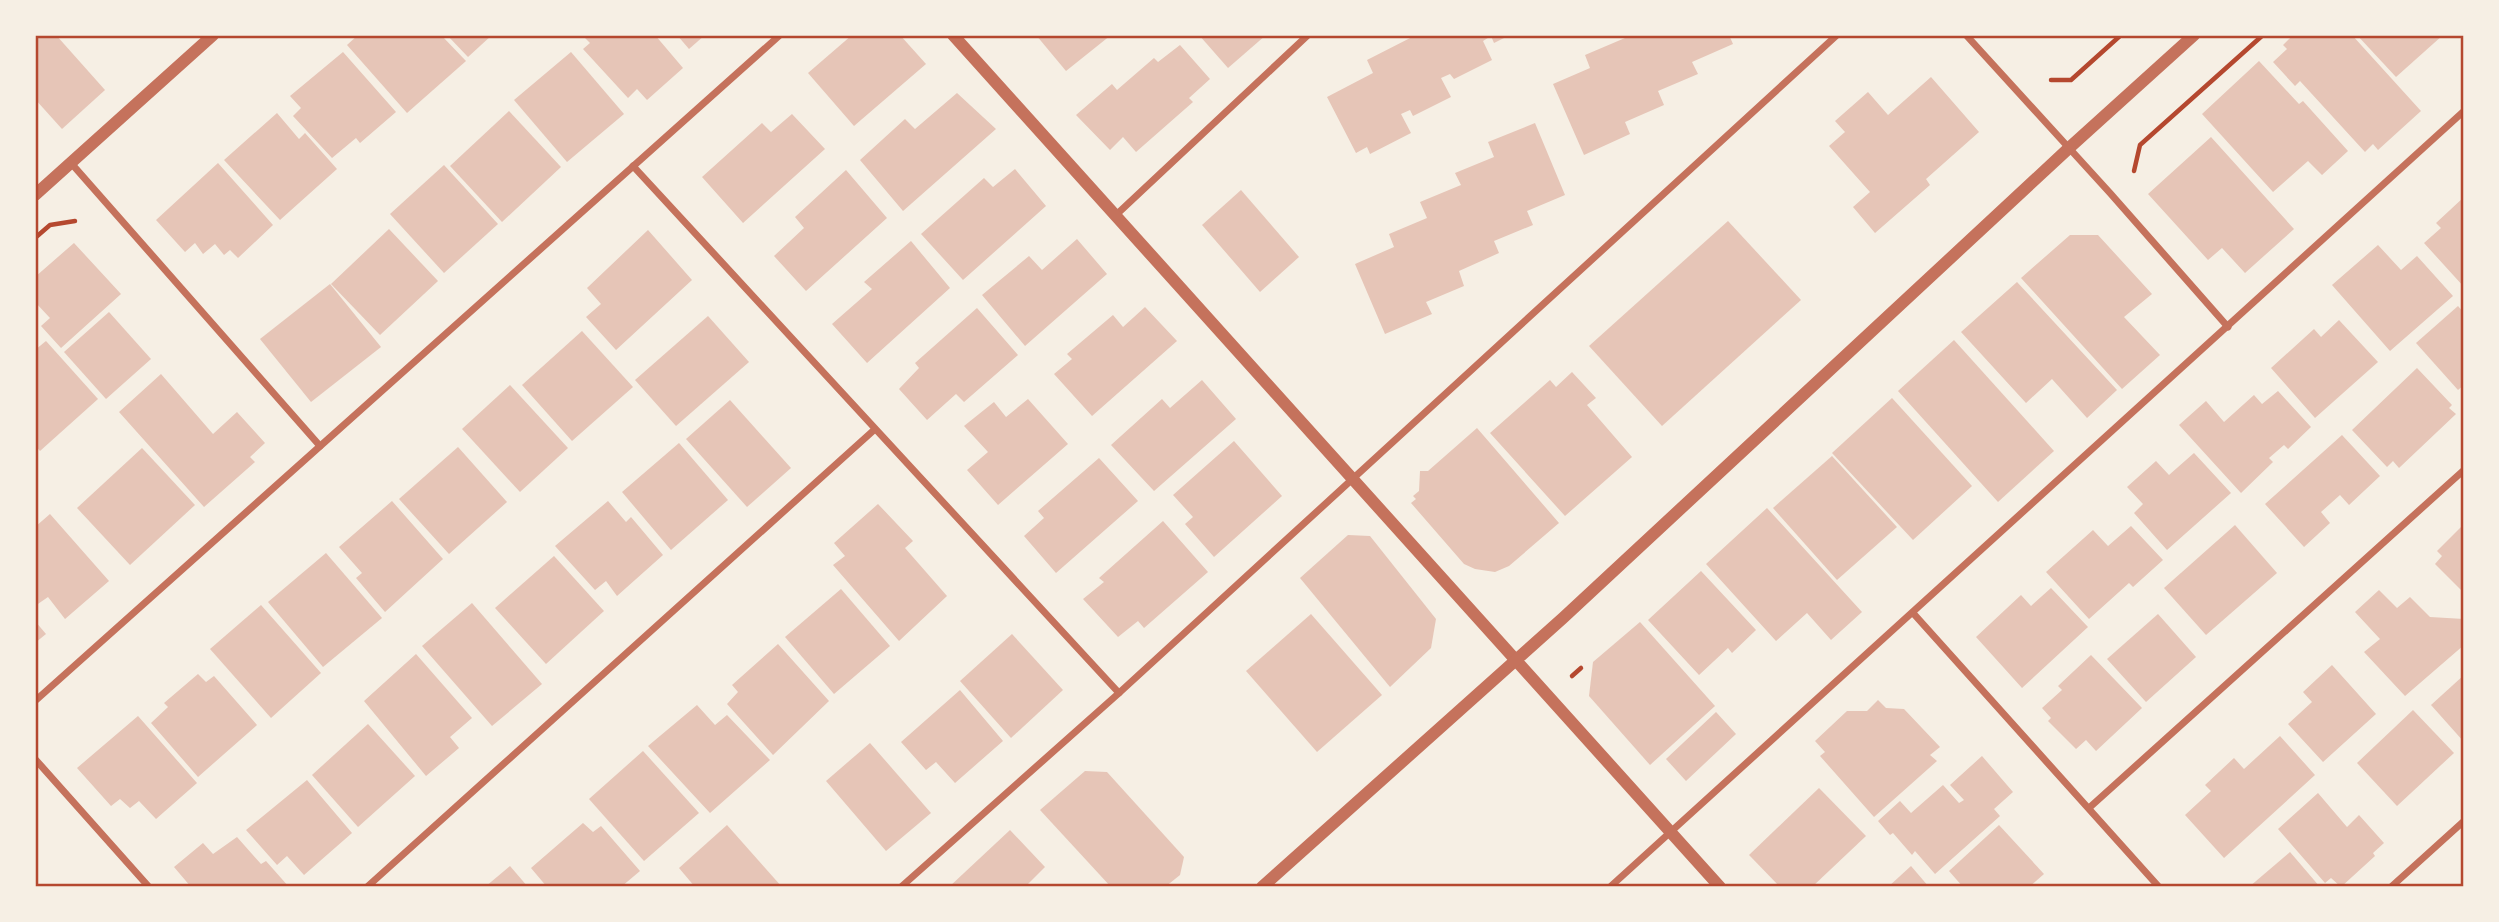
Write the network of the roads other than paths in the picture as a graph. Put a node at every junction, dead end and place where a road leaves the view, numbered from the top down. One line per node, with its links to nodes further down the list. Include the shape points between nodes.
1 (213, 35): 10 (street)
2 (780, 35): 11 (street)
3 (953, 35): 13 (street)
4 (1308, 35): 13 (street)
5 (1837, 35): 18 (street)
6 (1966, 35): 9 (street)
7 (2194, 35): 9 (street)
8 (2464, 111): 14 (street)
9 (2069, 148): 14 (street); 20 (street)
10 (71, 163): 12 (street); 16 (street)
11 (633, 166): 15 (street); 16 (street)
12 (35, 195)
13 (1116, 215): 18 (street)
14 (2228, 327): 19 (street)
15 (874, 430): 21 (street); 28 (street)
16 (320, 446): 22 (street)
17 (2464, 470): 24 (street)
18 (1353, 479): 20 (street); 21 (street)
19 (1913, 613): 24 (street); 26 (street)
20 (1516, 660): 26 (street); 30 (street)
21 (1119, 693): 29 (street)
22 (35, 701)
23 (35, 759): 27 (street)
24 (2089, 808): 33 (street)
25 (2464, 821): 34 (street)
26 (1671, 832): 31 (street); 32 (street)
27 (149, 887)
28 (367, 887)
29 (901, 887)
30 (1262, 887)
31 (1609, 887)
32 (1720, 887)
33 (2159, 887)
34 (2391, 887)

